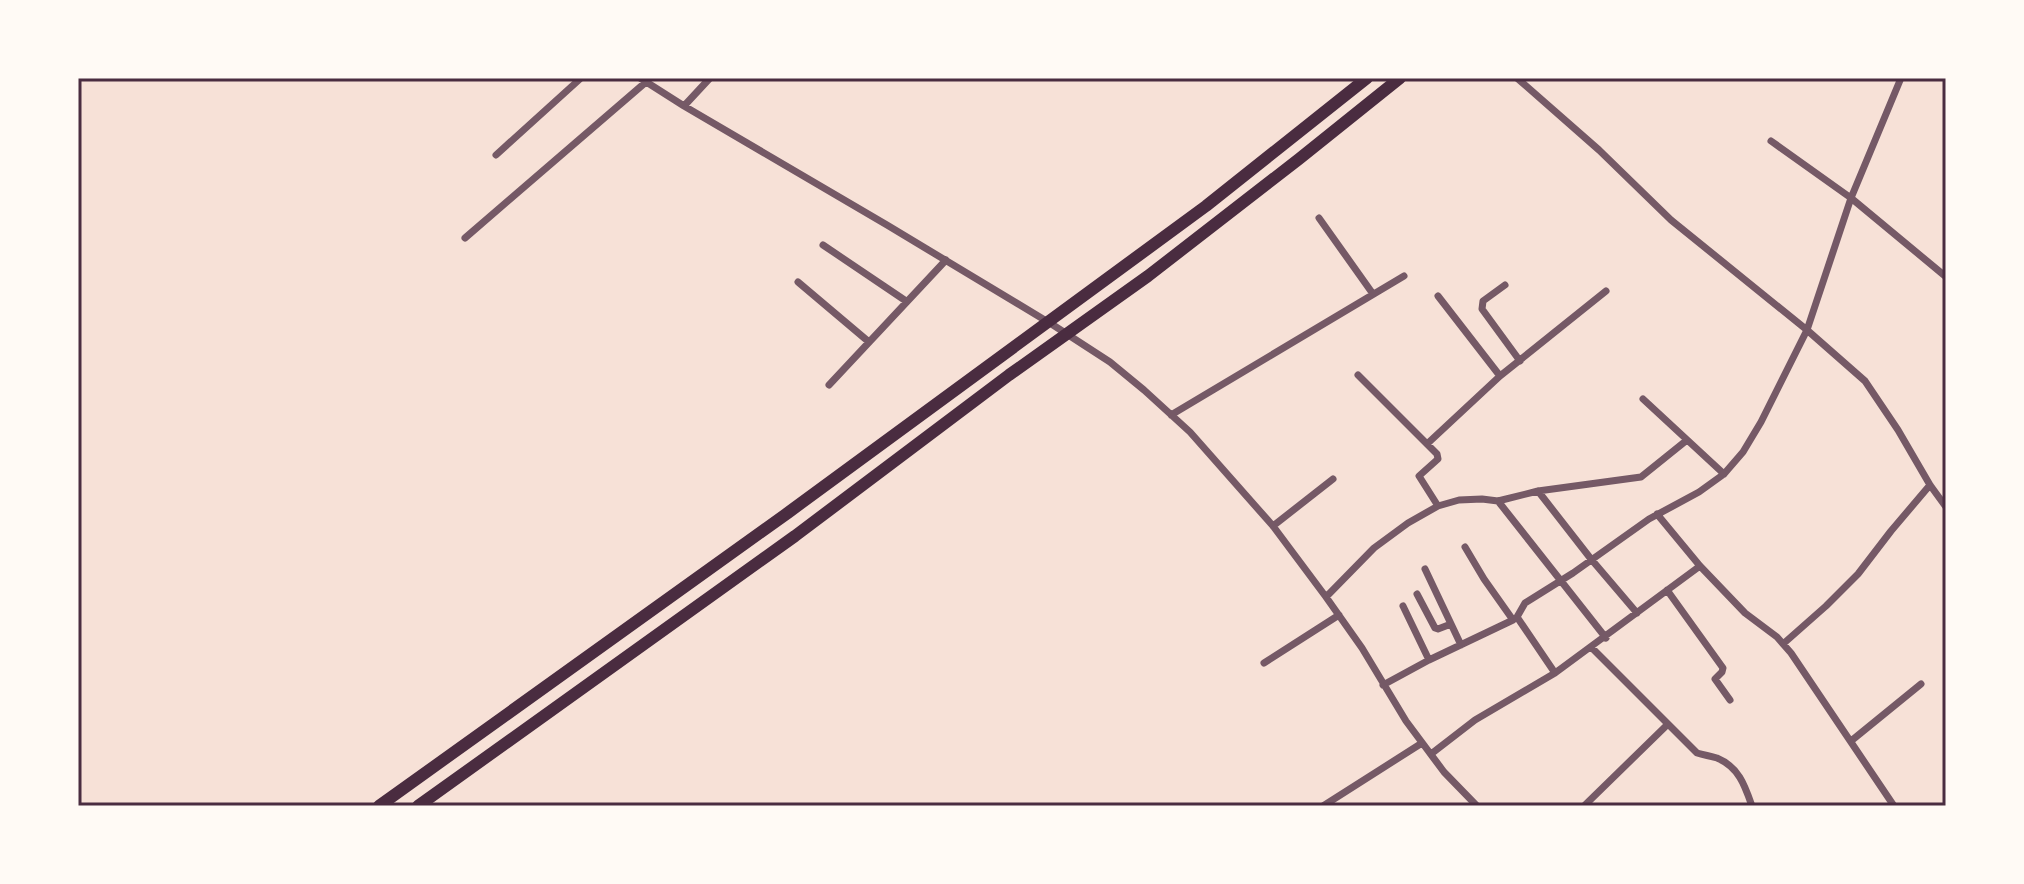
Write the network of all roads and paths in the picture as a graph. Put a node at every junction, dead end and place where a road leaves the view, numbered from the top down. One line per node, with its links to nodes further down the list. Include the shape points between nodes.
1 (581, 78): 10 (street)
2 (710, 78): 8 (street)
3 (1367, 78): 73 (highway, via 1206,206 1000,358)
4 (1400, 78): 74 (highway, via 1148,276)
5 (1517, 78): 24 (street, via 1671,220)
6 (1901, 78): 11 (street)
7 (643, 80): 8 (street); 13 (street)
8 (684, 106): 15 (street)
9 (1771, 141): 11 (street)
10 (496, 155)
11 (1851, 198): 17 (street); 24 (street)
12 (1319, 218): 21 (street)
13 (465, 238)
14 (823, 245): 23 (street)
15 (946, 260): 23 (street); 31 (street, via 1110,362)
16 (1404, 276): 21 (street)
17 (1945, 276)
18 (798, 282): 25 (street)
19 (1505, 285): 26 (street, via 1483,301 1482,309)
20 (1606, 291): 26 (street)
21 (1373, 294): 31 (street)
22 (1438, 296): 28 (street)
23 (906, 301): 25 (street)
24 (1807, 330): 34 (street, via 1761,422); 36 (street, via 1865,381)
25 (869, 342): 29 (street)
26 (1520, 361): 28 (street)
27 (1358, 375): 33 (street)
28 (1500, 376): 33 (street)
29 (829, 385)
30 (1643, 399): 32 (street)
31 (1171, 415): 44 (street)
32 (1687, 440): 34 (street); 38 (street, via 1641,477)
33 (1427, 444): 41 (street, via 1438,459 1419,476)
34 (1724, 474): 43 (street)
35 (1333, 479): 44 (street)
36 (1930, 485): 39 (street); 59 (street, via 1858,574)
37 (1946, 488): 39 (street)
38 (1538, 491): 40 (street); 46 (street)
39 (1937, 495): 42 (street)
40 (1498, 501): 41 (street, via 1459,500); 49 (street)
41 (1438, 506): 52 (street, via 1374,548)
42 (1946, 507)
43 (1657, 514): 46 (street); 47 (street)
44 (1273, 526): 52 (street)
45 (1465, 547): 56 (street)
46 (1591, 559): 49 (street); 54 (street)
47 (1700, 566): 50 (street); 59 (street)
48 (1425, 569): 57 (street)
49 (1559, 580): 56 (street, via 1525,603); 58 (street)
50 (1667, 590): 54 (street); 67 (street, via 1723,668 1715,679)
51 (1417, 594): 57 (street, via 1435,628)
52 (1326, 597): 55 (street)
53 (1403, 606): 62 (street)
54 (1637, 613): 58 (street)
55 (1339, 615): 63 (street); 66 (street)
56 (1515, 619): 60 (street); 64 (street)
57 (1451, 624): 60 (street)
58 (1606, 638): 61 (street)
59 (1783, 644): 69 (street)
60 (1461, 645): 62 (street)
61 (1591, 647): 64 (street); 68 (street)
62 (1429, 660): 66 (street)
63 (1264, 663)
64 (1555, 673): 71 (street, via 1475,720)
65 (1921, 684): 69 (street)
66 (1383, 685): 70 (street)
67 (1730, 700)
68 (1667, 725): 72 (street, via 1697,753 1717,758 1741,775); 77 (street)
69 (1851, 741): 79 (street)
70 (1422, 743): 71 (street); 75 (street)
71 (1431, 754): 76 (street)
72 (1751, 802): 78 (street)
73 (379, 806)
74 (418, 806)
75 (1323, 806)
76 (1477, 806)
77 (1584, 806)
78 (1740, 806)
79 (1894, 806)

